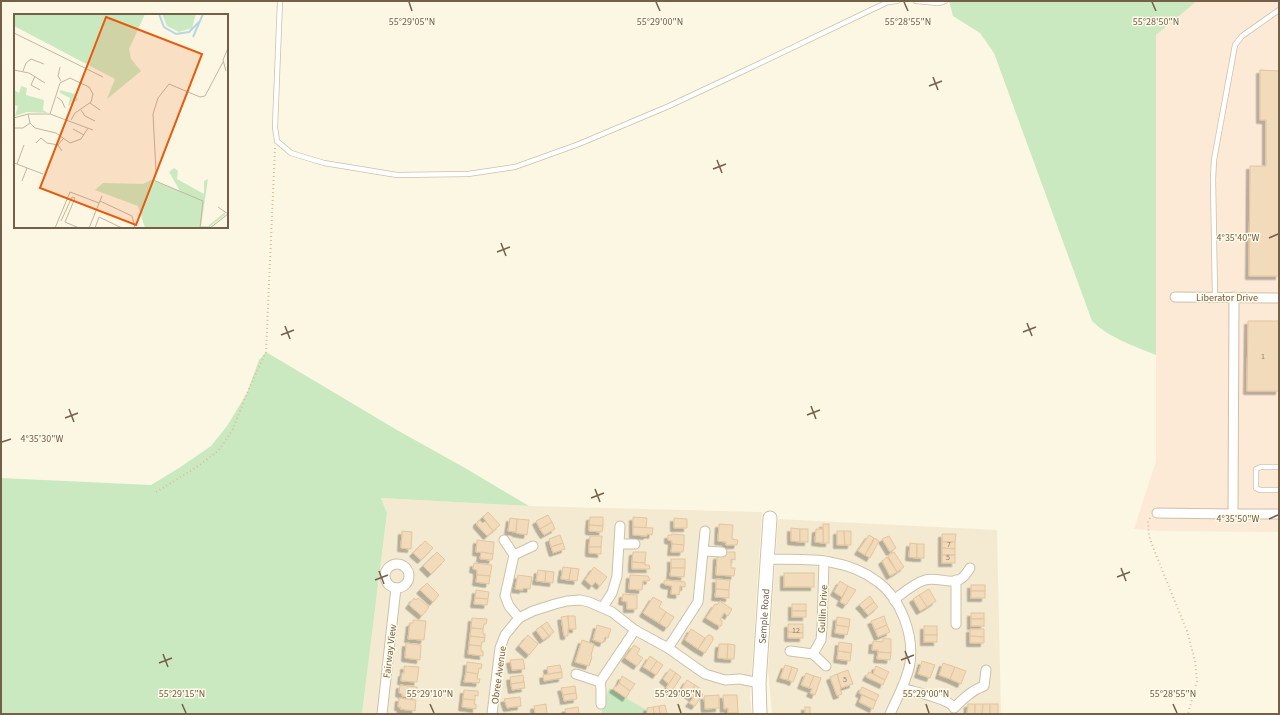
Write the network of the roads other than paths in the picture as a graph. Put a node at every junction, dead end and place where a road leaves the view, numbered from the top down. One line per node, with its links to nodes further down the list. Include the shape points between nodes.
1 (280, 1): 2 (lane, via 275,127 279,143 300,156 324,163 398,175 468,174 515,167 641,118 888,2)
2 (897, 1)
3 (916, 1): 4 (lane)
4 (945, 1)
5 (1279, 10): 7 (lane, via 1242,36 1235,45 1214,160)
6 (1175, 297): 7 (street, Liberator Drive)
7 (1215, 297): 8 (street, Liberator Drive)
8 (1234, 297): 9 (street, Liberator Drive); 13 (street)
9 (1279, 298)
10 (1279, 467): 11 (lane, via 1256,469 1256,488)
11 (1279, 490)
12 (1157, 513): 13 (street)
13 (1233, 514): 14 (street)
14 (1279, 514)
15 (770, 518): 25 (street, Semple Road)
16 (620, 526): 19 (street)
17 (705, 531): 22 (street)
18 (504, 540): 24 (street)
19 (619, 544): 20 (street); 31 (street, via 618,576 612,593)
20 (635, 544)
21 (533, 546): 24 (street)
22 (704, 551): 23 (street); 35 (street, via 698,602)
23 (722, 552)
24 (514, 555): 32 (street, via 505,596)
25 (767, 559): 26 (street); 42 (street, Semple Road)
26 (824, 561): 30 (street, via 861,572 878,582); 37 (street, Gullin Drive, via 821,640)
27 (970, 568): 28 (street, via 962,578)
28 (956, 580): 30 (street, via 925,580); 33 (street)
29 (396, 588): 46 (street, Fairway View)
30 (894, 600): 43 (street, via 909,633 911,648 910,664)
31 (603, 607): 32 (street, Obree Avenue, via 580,600 567,601); 34 (street, Obree Avenue)
32 (519, 618): 47 (street, Obree Avenue, via 505,635 500,648)
33 (956, 624)
34 (635, 630): 35 (street, Obree Avenue); 41 (street)
35 (668, 648): 42 (street, Obree Avenue, via 705,674 725,680 740,679)
36 (790, 651): 37 (street)
37 (813, 654): 38 (street)
38 (826, 666)
39 (986, 670): 45 (street, via 984,686 967,695)
40 (576, 674): 41 (street)
41 (600, 682): 44 (street)
42 (759, 683): 48 (street, Semple Road)
43 (902, 688): 45 (street, via 943,700 953,705); 49 (street)
44 (601, 704)
45 (956, 711)
46 (382, 714)
47 (492, 714)
48 (760, 714)
49 (890, 714)

